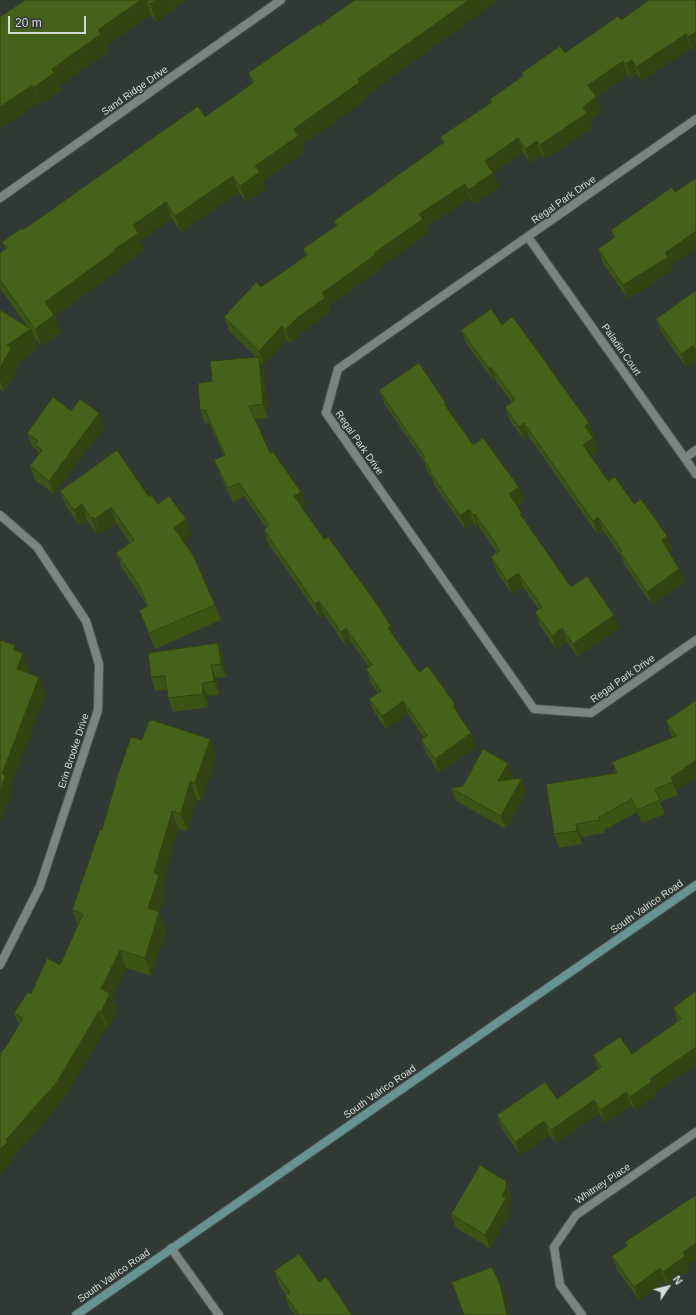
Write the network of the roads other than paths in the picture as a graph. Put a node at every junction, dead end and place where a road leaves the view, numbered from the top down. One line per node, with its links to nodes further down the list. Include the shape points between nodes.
1 (281, 0): 3 (street, Sand Ridge Drive)
2 (696, 119): 4 (street, Regal Park Drive)
3 (0, 198)
4 (528, 237): 6 (street, Paladin Court); 9 (street, Regal Park Drive, via 338,370 326,413 534,709 591,713)
5 (696, 450): 6 (street)
6 (685, 458): 7 (street, Paladin Court)
7 (696, 474)
8 (0, 515): 11 (street, Erin Brooke Drive, via 37,547 86,622 100,664 98,710 45,872)
9 (696, 640)
10 (696, 885): 13 (street, South Valrico Road)
11 (0, 965)
12 (696, 1132): 16 (street, Whitney Place, via 576,1215 554,1247 560,1285)
13 (171, 1248): 14 (street, South Valrico Road); 15 (street)
14 (76, 1315)
15 (219, 1315)
16 (582, 1315)

